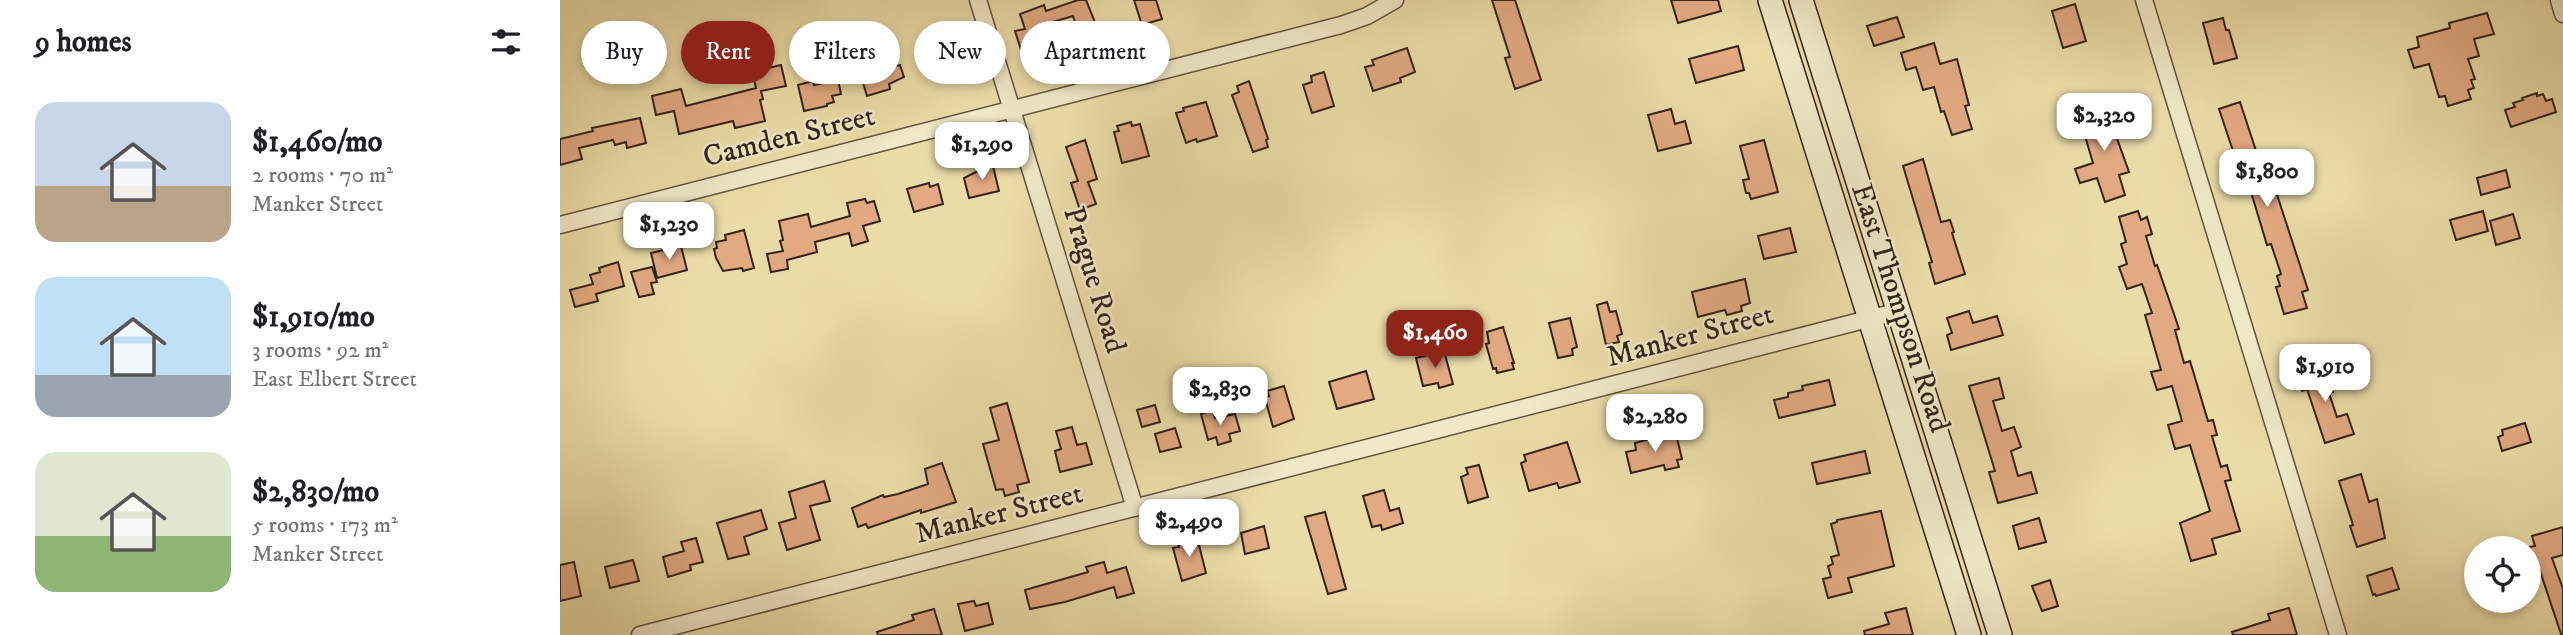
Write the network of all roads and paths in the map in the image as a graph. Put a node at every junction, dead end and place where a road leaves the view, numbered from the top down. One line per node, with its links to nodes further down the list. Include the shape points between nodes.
1 (978, 0): 8 (street, Prague Road)
2 (1395, 0): 8 (street, Camden Street, via 1341,25)
3 (1769, 0): 11 (main road, East Thompson Road)
4 (1801, 0): 10 (main road, East Thompson Road)
5 (2144, 0): 16 (street)
6 (2558, 0): 7 (street)
7 (2563, 14)
8 (1012, 109): 9 (street, Camden Street); 12 (street, Prague Road)
9 (560, 225)
10 (1899, 311): 11 (street, Manker Street); 15 (main road, East Thompson Road)
11 (1871, 318): 12 (street, Manker Street); 14 (main road, East Thompson Road)
12 (1135, 508): 13 (street, Manker Street)
13 (640, 635)
14 (1969, 635)
15 (2000, 635)
16 (2338, 635)

